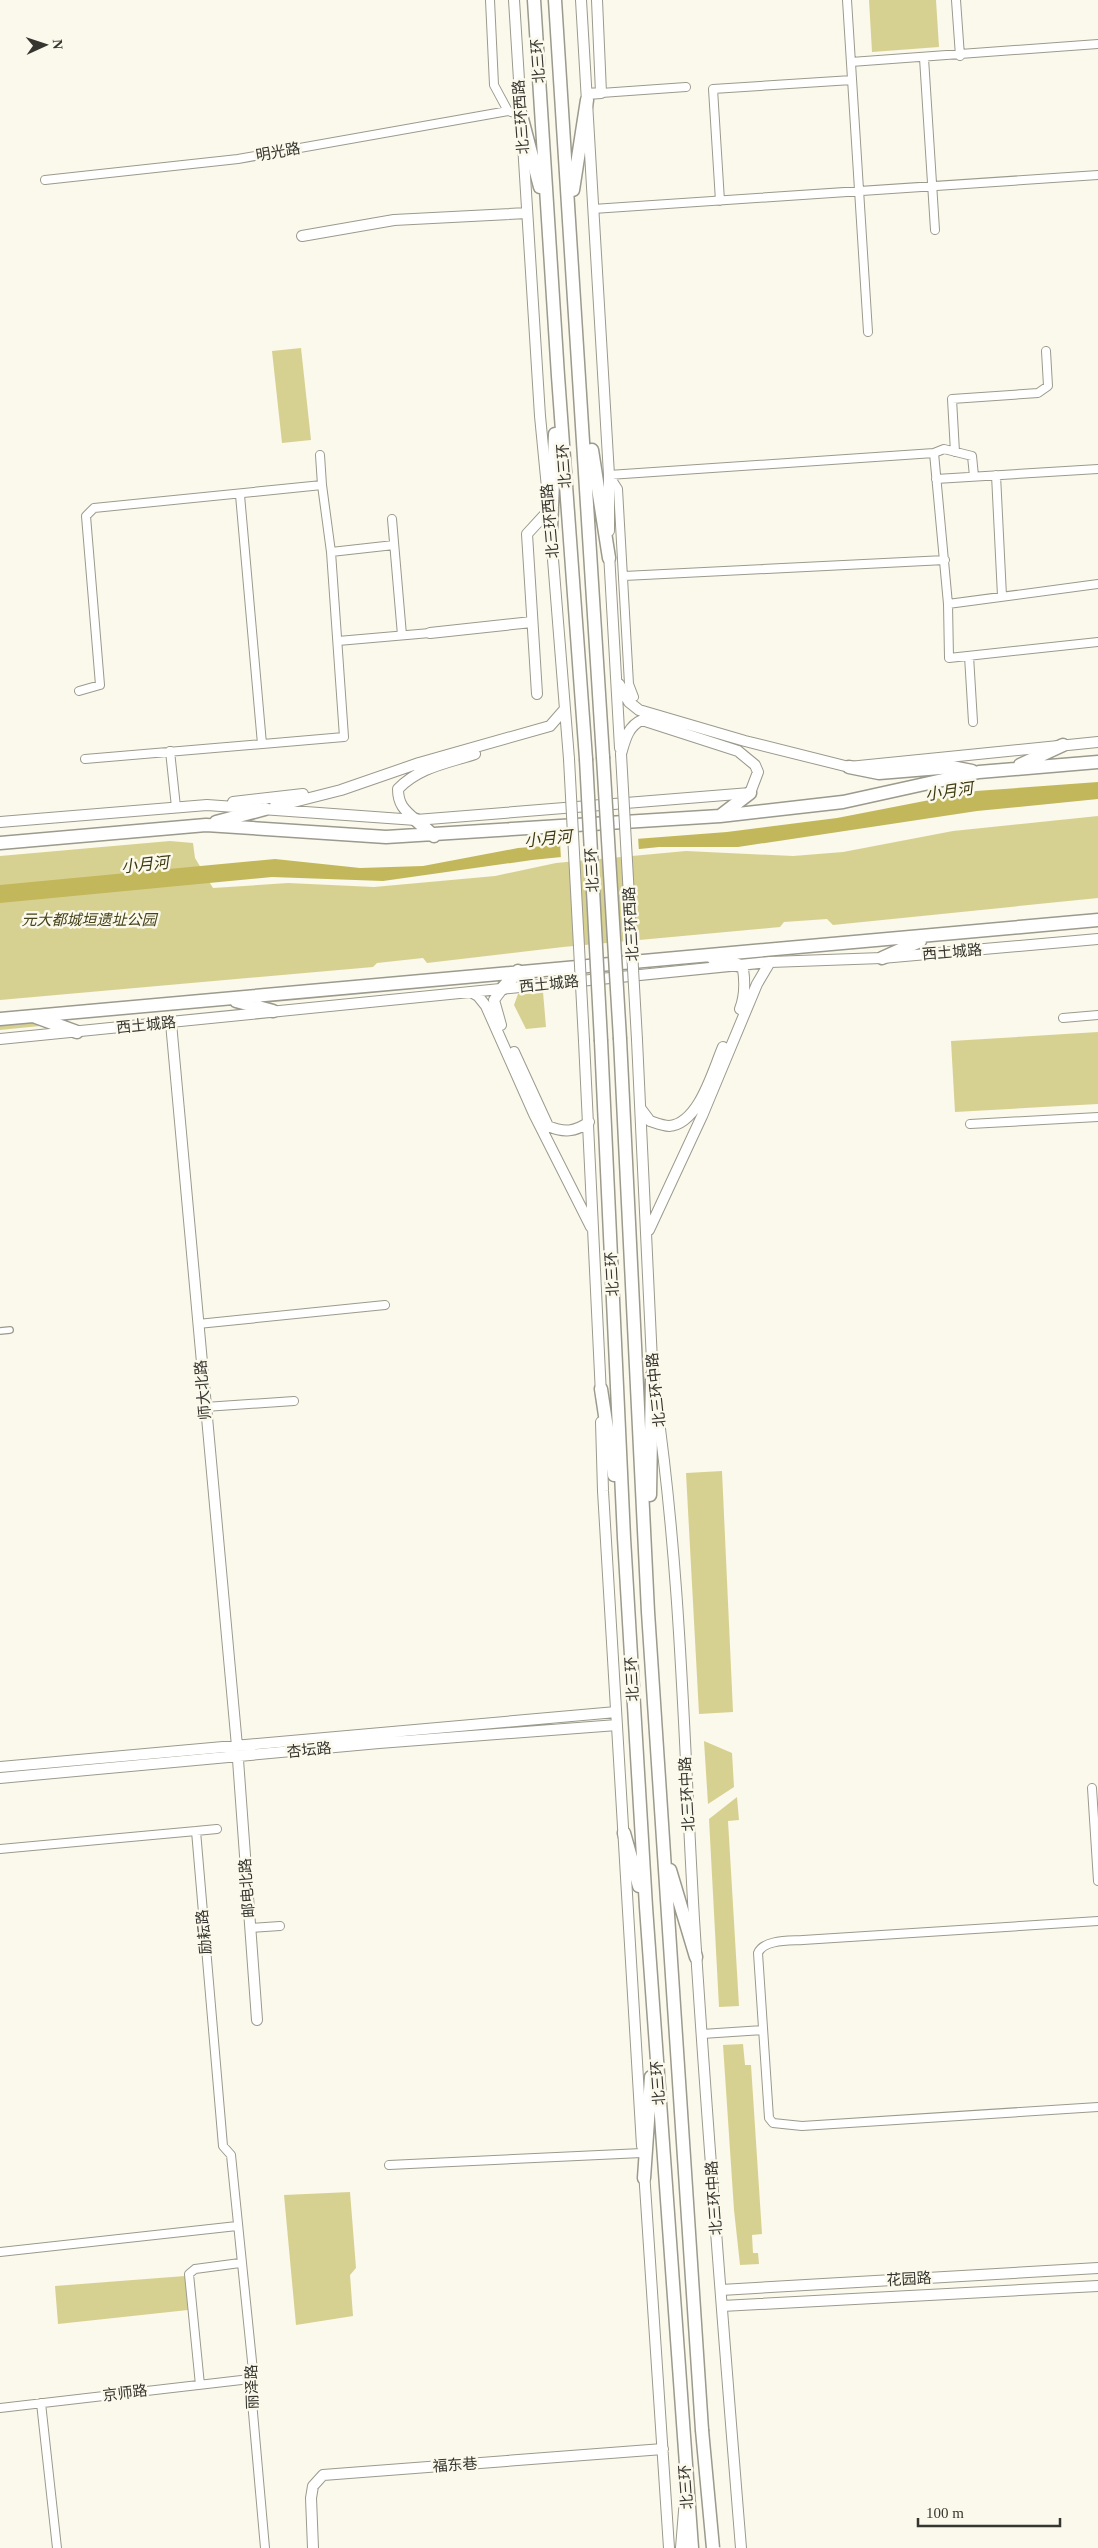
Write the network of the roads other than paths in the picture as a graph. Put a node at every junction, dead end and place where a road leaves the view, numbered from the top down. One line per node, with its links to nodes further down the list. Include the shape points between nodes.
1 (490, 0): 17 (street, via 494,85)
2 (514, 0): 18 (street, 北三环西路)
3 (534, 0): 27 (highway, 北三环)
4 (555, 0): 25 (highway, 北三环)
5 (581, 0): 16 (street, 北三环西路)
6 (596, 0): 15 (street)
7 (847, 0): 12 (street)
8 (956, 0): 10 (street)
9 (1098, 44): 10 (street)
10 (960, 56): 11 (street)
11 (924, 58): 12 (street); 21 (street)
12 (851, 62): 13 (street)
13 (852, 80): 22 (street); 23 (street, via 713,89)
14 (686, 87): 15 (street)
15 (601, 93): 16 (street)
16 (587, 97): 24 (street, 北三环西路); 25 (highway)
17 (508, 111): 18 (street); 20 (street, 明光路, via 238,159)
18 (521, 115): 26 (street, 北三环西路); 27 (highway)
19 (1098, 175): 21 (street)
20 (46, 180)
21 (932, 186): 22 (street); 28 (street)
22 (860, 191): 23 (street); 30 (street)
23 (720, 201): 24 (street)
24 (593, 209): 38 (street, 北三环西路)
25 (569, 212): 33 (highway, 北三环)
26 (527, 213): 29 (street, via 394,220); 44 (street, 北三环西路)
27 (548, 213): 32 (highway, 北三环)
28 (935, 230)
29 (302, 236)
30 (868, 332)
31 (1046, 351): 34 (street, via 1048,386 1038,393 952,398)
32 (558, 376): 46 (highway); 124 (highway, 北三环, bridge, via 586,759)
33 (580, 376): 49 (highway); 125 (highway, 北三环, bridge, via 620,1039)
34 (955, 452): 35 (street, via 944,449); 40 (street, via 972,456)
35 (934, 453): 38 (street); 41 (street)
36 (320, 456): 42 (street)
37 (1098, 470): 39 (street)
38 (609, 475): 49 (street, 北三环西路); 51 (street, via 618,489)
39 (996, 475): 40 (street); 53 (street)
40 (974, 476): 41 (street)
41 (936, 478): 50 (street)
42 (322, 484): 43 (street); 48 (street)
43 (240, 495): 62 (street, via 94,508 86,516 100,685); 69 (street)
44 (549, 510): 46 (street, 北三环西路); 55 (street, via 527,534)
45 (392, 518): 47 (street)
46 (551, 530): 65 (street, 北三环西路)
47 (394, 545): 48 (street); 57 (street)
48 (331, 552): 58 (street)
49 (609, 558): 61 (street, 北三环西路)
50 (945, 560): 51 (street); 54 (street)
51 (624, 576): 64 (street, via 629,684)
52 (1098, 584): 53 (street)
53 (1002, 596): 54 (street)
54 (948, 604): 60 (street, via 949,658)
55 (532, 622): 56 (street); 63 (street)
56 (430, 633): 57 (street)
57 (402, 635): 58 (street)
58 (338, 641): 69 (street, via 344,737)
59 (1098, 642): 60 (street)
60 (969, 656): 66 (street)
61 (616, 679): 72 (street, 北三环西路); 75 (street, via 629,702 639,710)
62 (79, 691)
63 (537, 694)
64 (634, 697)
65 (564, 710): 67 (street, 北三环西路); 78 (street, via 550,726 419,763)
66 (973, 722)
67 (567, 739): 84 (street, via 557,732 547,733 419,772 398,788 398,799 403,809); 112 (street, 北三环西路, bridge)
68 (1098, 742): 70 (street)
69 (262, 744): 71 (street)
70 (1063, 745): 75 (street); 76 (highway)
71 (170, 751): 73 (street); 81 (street)
72 (621, 754): 79 (street, via 634,723 642,720 658,724 738,751 755,765 758,772); 109 (street, 北三环西路, bridge)
73 (85, 759)
74 (1098, 762): 76 (highway)
75 (849, 767): 77 (highway, via 879,773 952,767)
76 (1012, 769): 77 (highway)
77 (979, 772): 83 (highway, via 843,802)
78 (341, 790): 80 (street); 82 (street)
79 (750, 793): 83 (highway); 84 (street)
80 (207, 805): 81 (street); 82 (street)
81 (176, 807): 85 (street)
82 (264, 809): 84 (street); 86 (highway)
83 (720, 816): 87 (highway)
84 (416, 820): 87 (highway)
85 (0, 822)
86 (206, 824): 87 (highway, via 386,837); 88 (highway)
87 (434, 836)
88 (0, 843)
89 (1098, 920): 90 (highway, 西土城路)
90 (929, 936): 92 (highway, 西土城路); 94 (highway)
91 (1098, 939): 94 (street, 西土城路)
92 (790, 949): 93 (highway, 西土城路); 95 (highway)
93 (704, 955): 96 (highway); 97 (highway, 西土城路)
94 (882, 958): 95 (street, 西土城路)
95 (770, 962): 96 (street, 西土城路); 115 (street, via 757,984 702,1116)
96 (738, 965): 98 (street, 西土城路); 110 (street, via 744,972 744,999 698,1107 684,1121 669,1126 650,1121)
97 (518, 971): 98 (highway); 100 (highway, 西土城路)
98 (503, 988): 99 (street, 西土城路); 112 (street, via 494,1000 499,1022 548,1126 566,1132)
99 (471, 992): 101 (street, 西土城路); 114 (street, via 486,1006 534,1114)
100 (228, 999): 101 (highway); 103 (highway, 西土城路)
101 (273, 1011): 106 (street, 西土城路)
102 (1098, 1015): 105 (street)
103 (31, 1016): 104 (highway, 西土城路); 107 (highway)
104 (0, 1018)
105 (1063, 1018)
106 (171, 1023): 107 (street, 西土城路); 117 (street, 师大北路)
107 (78, 1032): 108 (street, 西土城路)
108 (0, 1039)
109 (637, 1040): 110 (street, 北三环中路)
110 (640, 1108): 115 (street, 北三环中路)
111 (1098, 1117): 113 (street)
112 (589, 1122): 114 (street)
113 (970, 1124)
114 (594, 1233): 121 (street)
115 (648, 1233): 120 (street, 北三环中路)
116 (385, 1305): 117 (street)
117 (198, 1324): 123 (street, 师大北路)
118 (10, 1330): 119 (street)
119 (0, 1331)
120 (652, 1376): 125 (highway); 142 (street, 北三环中路, via 666,1468 672,1542)
121 (601, 1388): 124 (highway); 126 (street, via 603,1491)
122 (294, 1401): 123 (street)
123 (205, 1407): 128 (street, 师大北路)
124 (624, 1538): 138 (highway, 北三环)
125 (648, 1612): 135 (highway, 北三环)
126 (616, 1712): 127 (street); 128 (street, 杏坛路)
127 (617, 1725): 128 (street, 杏坛路); 134 (street)
128 (238, 1751): 129 (street, 杏坛路); 130 (street, 杏坛路); 141 (street, 邮电北路)
129 (0, 1767)
130 (0, 1778)
131 (1092, 1788): 137 (street)
132 (216, 1828): 133 (street)
133 (196, 1831): 136 (street); 151 (street, 励耘路, via 223,2146 231,2156)
134 (624, 1833): 138 (highway); 148 (street)
135 (664, 1848): 142 (highway); 172 (highway, 北三环, bridge, via 702,2430)
136 (0, 1849)
137 (1098, 1881)
138 (646, 1907): 144 (highway, 北三环)
139 (1098, 1921): 145 (street, via 813,1939 763,1946 758,1953)
140 (280, 1926): 141 (street)
141 (250, 1928): 143 (street, 邮电北路)
142 (696, 1957): 146 (street, 北三环中路)
143 (257, 2020)
144 (654, 2027): 150 (highway); 165 (highway, 北三环)
145 (763, 2030): 146 (street); 147 (street, via 769,2118 773,2123 802,2126)
146 (702, 2034): 157 (street, 北三环中路)
147 (1098, 2107)
148 (642, 2153): 149 (street); 150 (street)
149 (388, 2165)
150 (644, 2178): 164 (street)
151 (237, 2226): 152 (street); 153 (street, 丽泽路)
152 (0, 2252)
153 (240, 2262): 160 (street, 丽泽路, via 252,2371); 161 (street, via 195,2269 189,2274)
154 (1098, 2268): 155 (street, 花园路)
155 (1028, 2272): 157 (street, 花园路); 158 (street)
156 (1098, 2286): 158 (street, 花园路)
157 (721, 2290): 159 (street, 北三环中路)
158 (1029, 2290): 159 (street, 花园路)
159 (722, 2306): 173 (street, 北三环中路)
160 (250, 2379): 161 (street, 京师路); 167 (street, 丽泽路)
161 (200, 2385): 162 (street, 京师路)
162 (41, 2403): 163 (street, 京师路); 166 (street)
163 (0, 2408)
164 (663, 2450): 168 (street, 福东巷, via 323,2475 313,2486 310,2498); 169 (street)
165 (687, 2499): 170 (highway); 171 (highway, 北三环)
166 (57, 2548)
167 (265, 2548)
168 (313, 2548)
169 (668, 2548)
170 (683, 2548)
171 (692, 2548)
172 (713, 2548)
173 (742, 2548)

